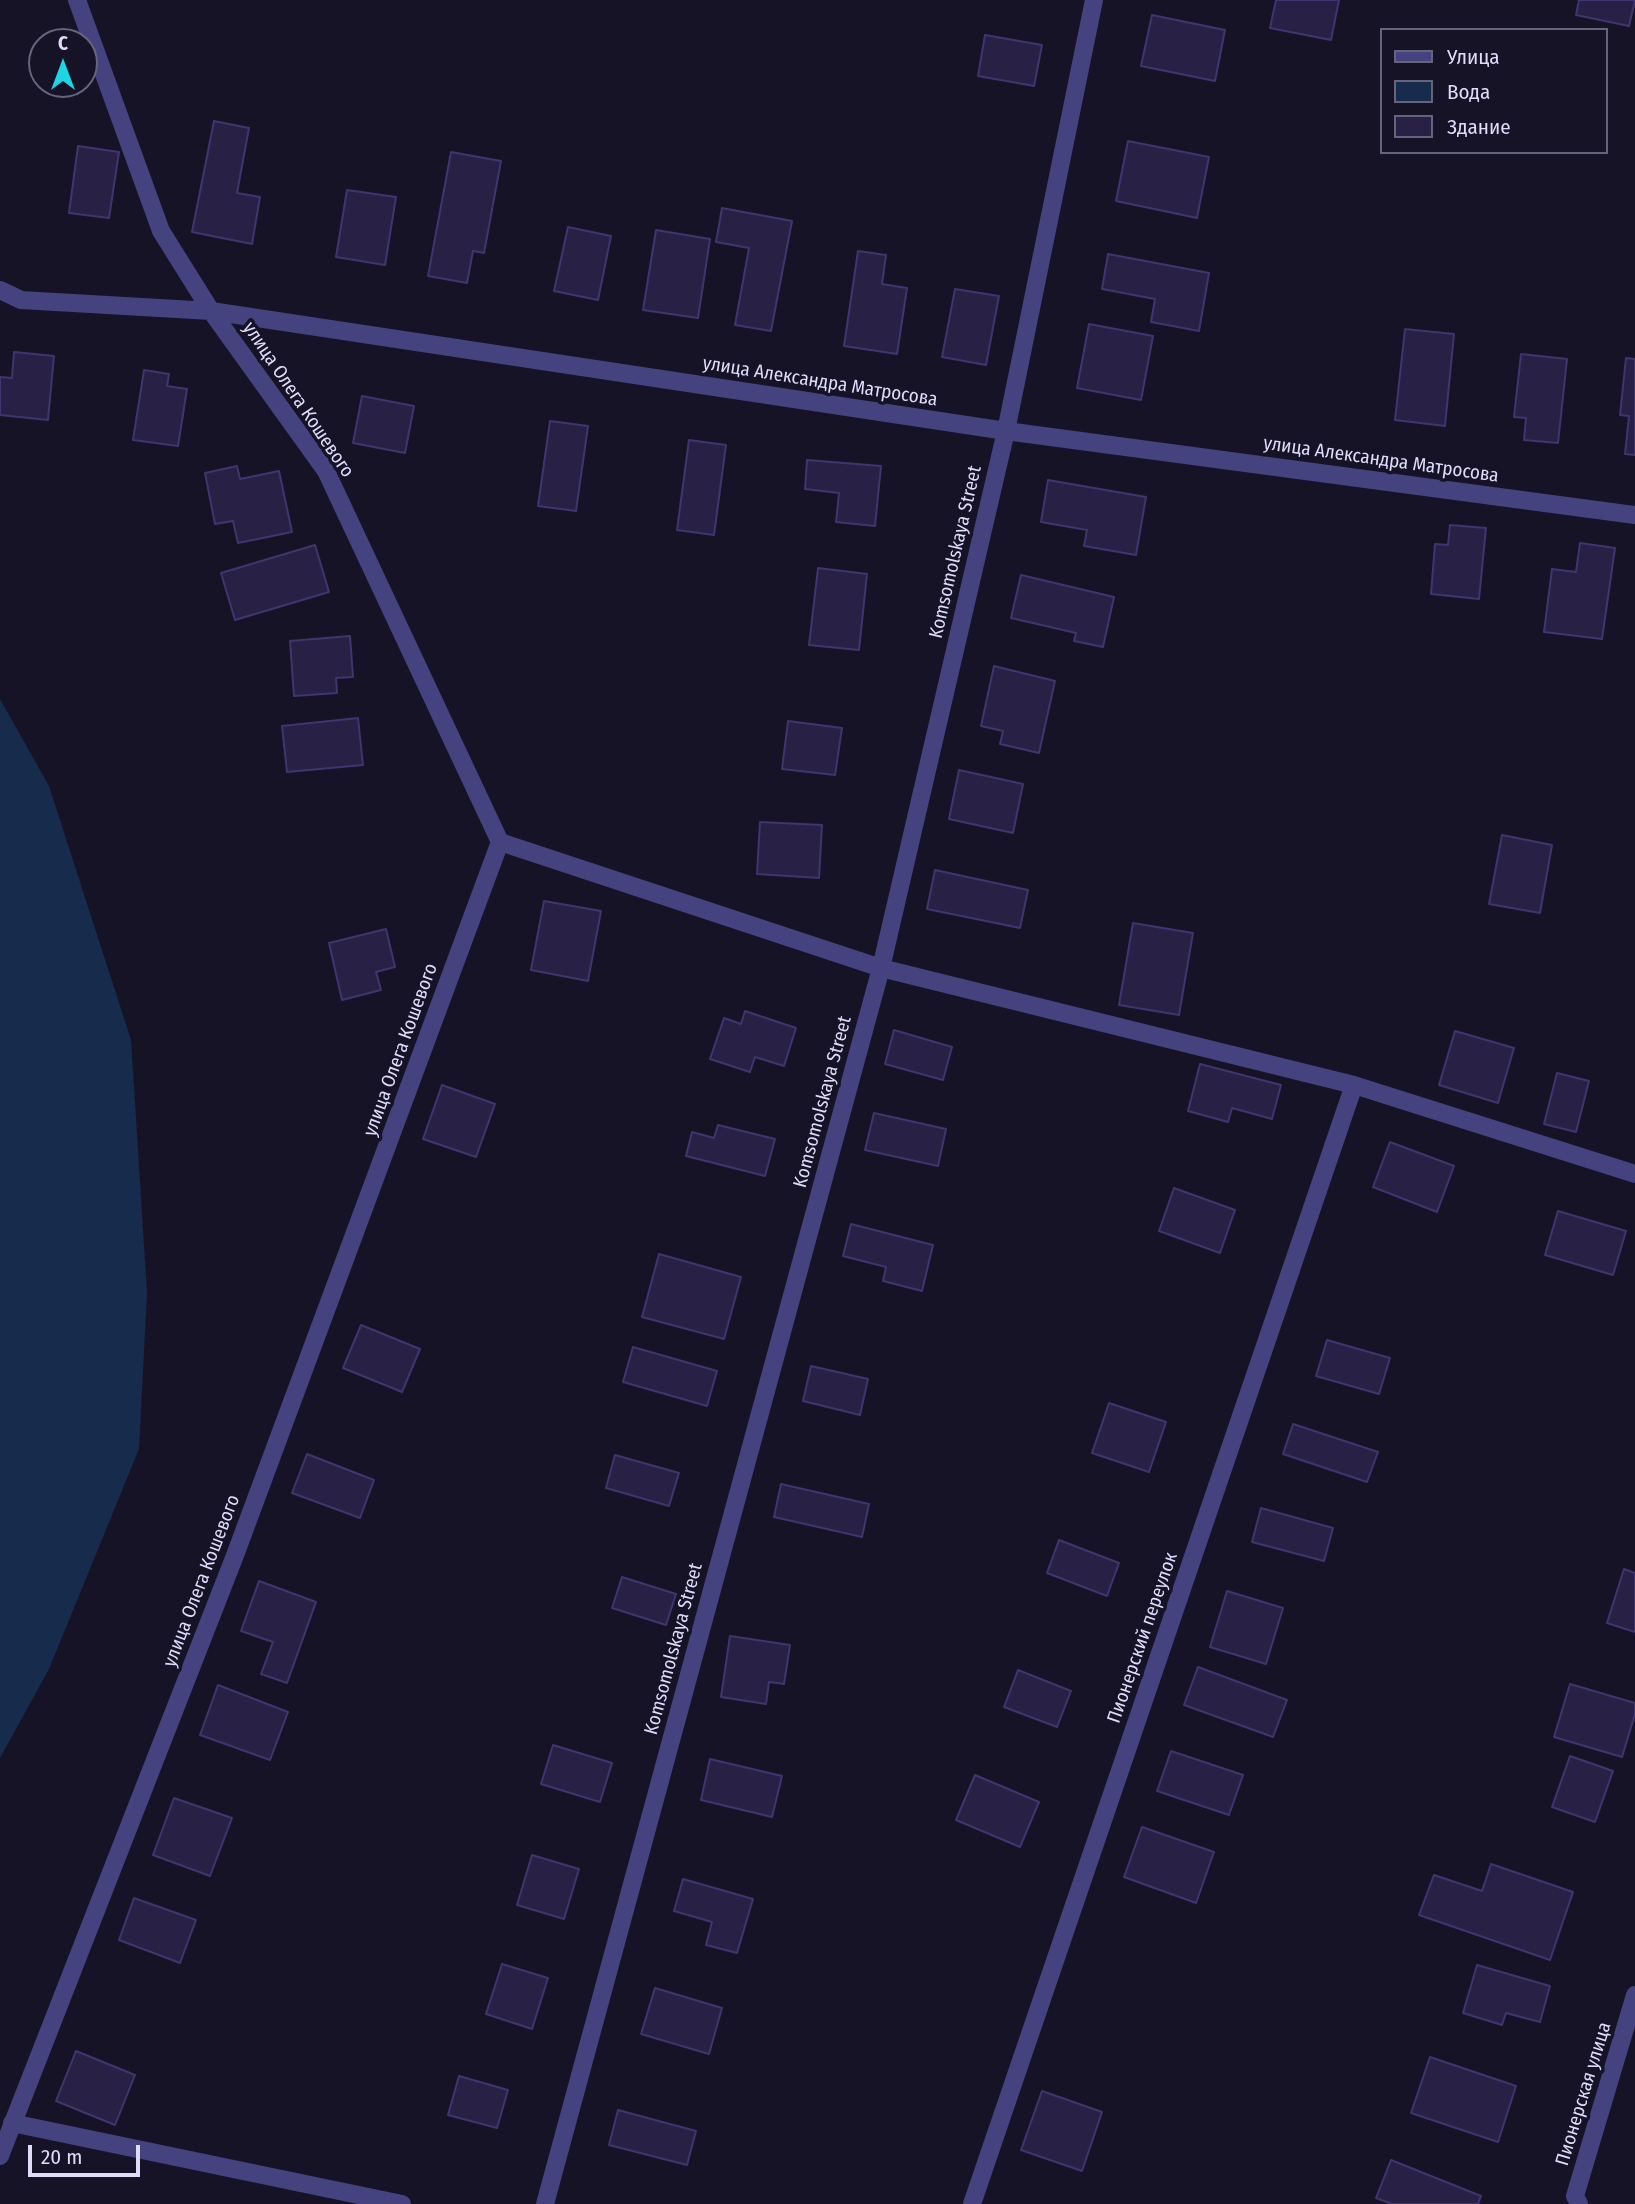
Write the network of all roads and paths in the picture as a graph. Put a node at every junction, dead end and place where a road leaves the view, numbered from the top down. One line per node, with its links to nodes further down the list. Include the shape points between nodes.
1 (77, 0): 4 (street, улица Олега Кошевого, via 161,231)
2 (1094, 0): 5 (street, Komsomolskaya Street)
3 (0, 290): 4 (street, улица Александра Матросова, via 21,300)
4 (211, 311): 5 (street, улица Александра Матросова); 7 (street, улица Олега Кошевого, via 326,471)
5 (1006, 431): 6 (street, улица Александра Матросова); 8 (street, Komsomolskaya Street)
6 (1635, 515)
7 (500, 842): 8 (street); 12 (street, улица Олега Кошевого, via 234,1558)
8 (881, 968): 9 (street); 15 (street, Komsomolskaya Street)
9 (1354, 1085): 10 (street); 16 (street, Пионерский переулок)
10 (1635, 1174)
11 (1635, 1996): 17 (street, Пионерская улица, via 1575,2196)
12 (12, 2123): 13 (street, улица Олега Кошевого); 14 (street)
13 (0, 2156)
14 (402, 2204)
15 (545, 2204)
16 (972, 2204)
17 (1579, 2204)

